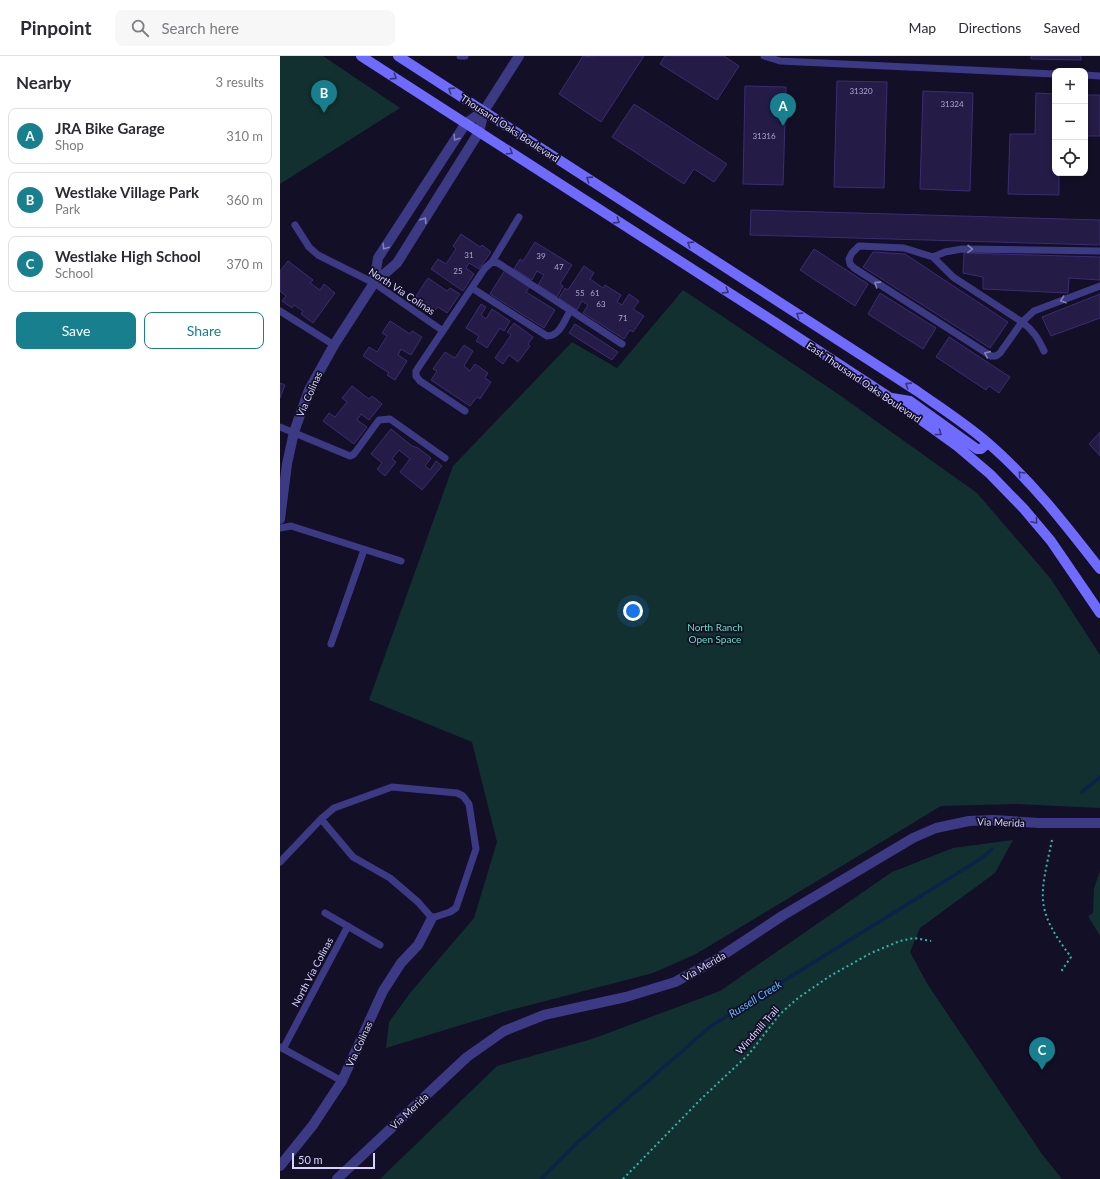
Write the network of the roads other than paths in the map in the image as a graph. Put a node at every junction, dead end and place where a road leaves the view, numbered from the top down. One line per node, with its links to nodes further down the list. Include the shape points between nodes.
1 (361, 56): 11 (main road, Thousand Oaks Boulevard, one-way to 11)
2 (398, 56): 10 (main road, Thousand Oaks Boulevard, one-way to 2)
3 (460, 56): 4 (lane)
4 (465, 56)
5 (519, 56): 10 (street, Via Colinas)
6 (764, 56): 7 (lane, via 780,61)
7 (1052, 74)
8 (1088, 75): 9 (lane)
9 (1100, 76)
10 (484, 112): 11 (street, Via Colinas); 12 (street, Via Colinas); 14 (main road, Thousand Oaks Boulevard, one-way to 10)
11 (466, 123): 12 (main road, Thousand Oaks Boulevard); 20 (street, Via Colinas, one-way to 20, via 378,258)
12 (479, 132): 13 (main road, Thousand Oaks Boulevard, one-way to 13); 20 (street, Via Colinas, one-way to 12, via 397,263)
13 (584, 200): 30 (main road, East Thousand Oaks Boulevard, one-way to 30)
14 (622, 200): 34 (main road, East Thousand Oaks Boulevard, one-way to 14, via 917,391)
15 (519, 217): 19 (lane)
16 (294, 225): 20 (lane, North Via Colinas, via 318,256)
17 (1100, 251): 18 (lane, one-way to 17, via 945,252 962,249)
18 (933, 258): 25 (lane, via 953,277); 25 (lane, one-way to 18, via 1000,353 996,356 987,355 854,268 849,259 859,246 867,245 904,248)
19 (492, 262): 22 (lane); 24 (lane, via 498,263)
20 (374, 282): 26 (lane, North Via Colinas); 28 (street, Via Colinas)
21 (1100, 286): 25 (lane, one-way to 25, via 1042,307)
22 (472, 288): 24 (lane, via 547,336 553,336 558,332); 26 (lane)
23 (280, 311): 28 (lane)
24 (570, 311): 27 (lane)
25 (1022, 322): 29 (lane, via 1035,333)
26 (443, 331): 31 (lane, via 416,371 416,376)
27 (622, 344)
28 (334, 345): 33 (street, Via Colinas, via 309,390)
29 (1044, 351)
30 (888, 397): 34 (main road, via 910,401 977,449); 41 (main road, East Thousand Oaks Boulevard, one-way to 41, via 990,474 1051,541)
31 (465, 411)
32 (280, 427): 33 (lane)
33 (294, 432): 35 (lane, via 350,456 379,420 390,419); 36 (street, Via Colinas)
34 (988, 443): 40 (main road, East Thousand Oaks Boulevard, one-way to 34, via 1048,503 1016,468)
35 (445, 458)
36 (280, 519)
37 (280, 528): 38 (lane, via 291,526)
38 (364, 550): 39 (lane); 42 (lane)
39 (401, 561)
40 (1100, 568)
41 (1100, 613)
42 (331, 644)
43 (321, 819): 45 (lane); 47 (lane, via 353,857 390,878); 47 (lane, via 334,808 392,787 457,793 463,796 469,804 476,849 456,908)
44 (1100, 823): 53 (street, Via Merida, via 969,821 943,826 913,838 675,982 626,997 544,1015 504,1031 467,1057)
45 (280, 862)
46 (325, 913): 48 (lane)
47 (432, 918): 51 (street, Via Colinas, via 418,945 401,963 383,991)
48 (348, 926): 49 (lane); 50 (lane, North Via Colinas)
49 (380, 945)
50 (282, 1048): 51 (lane, North Via Colinas)
51 (342, 1081): 52 (street, Via Colinas, via 313,1125)
52 (280, 1166)
53 (337, 1179)

